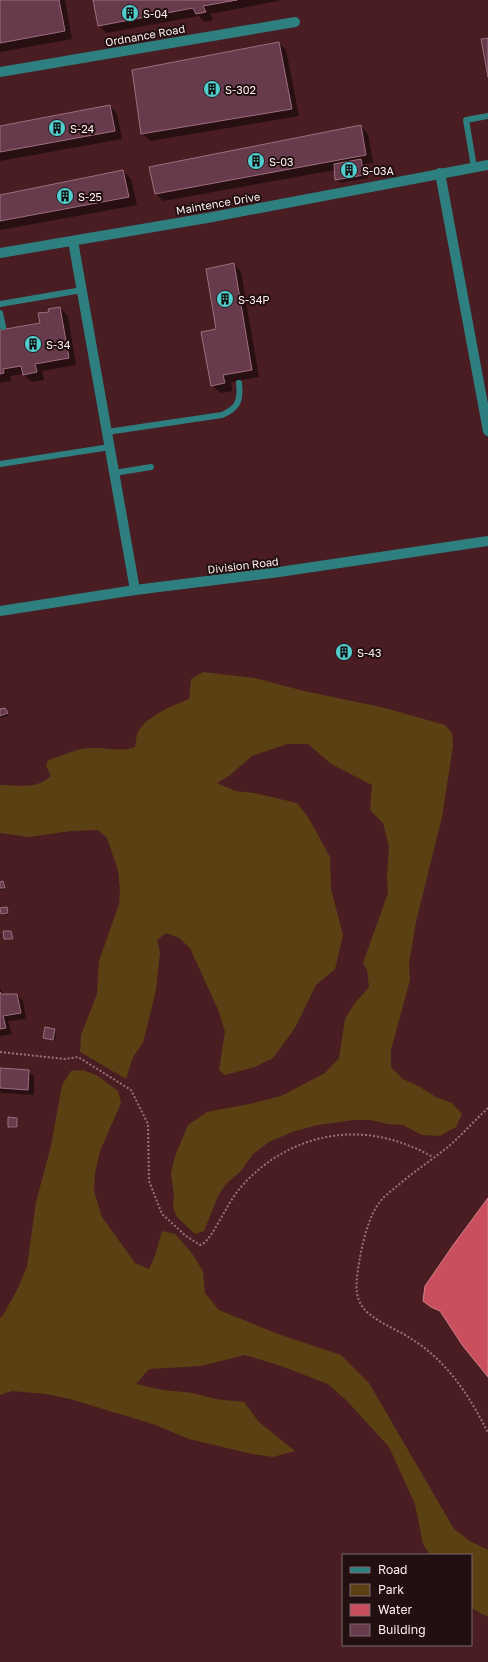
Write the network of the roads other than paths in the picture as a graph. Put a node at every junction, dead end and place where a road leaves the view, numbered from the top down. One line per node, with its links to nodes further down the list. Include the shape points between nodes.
1 (295, 22): 2 (street, Ordnance Road)
2 (0, 72)
3 (488, 116): 5 (lane, via 466,120)
4 (488, 165): 5 (street, Maintence Drive)
5 (474, 167): 6 (street, Maintence Drive)
6 (440, 173): 7 (street, Maintence Drive); 14 (street)
7 (73, 241): 8 (street, Maintence Drive); 9 (street)
8 (0, 253)
9 (82, 290): 10 (lane); 15 (street)
10 (0, 304)
11 (0, 313): 12 (lane)
12 (2, 327)
13 (239, 384): 15 (lane, via 238,403 230,412 222,415)
14 (488, 431)
15 (107, 432): 16 (street)
16 (110, 447): 17 (lane); 19 (street)
17 (0, 464)
18 (151, 467): 19 (lane)
19 (114, 473): 21 (street)
20 (488, 541): 21 (street, Division Road)
21 (135, 590): 22 (street, Division Road)
22 (0, 611)

